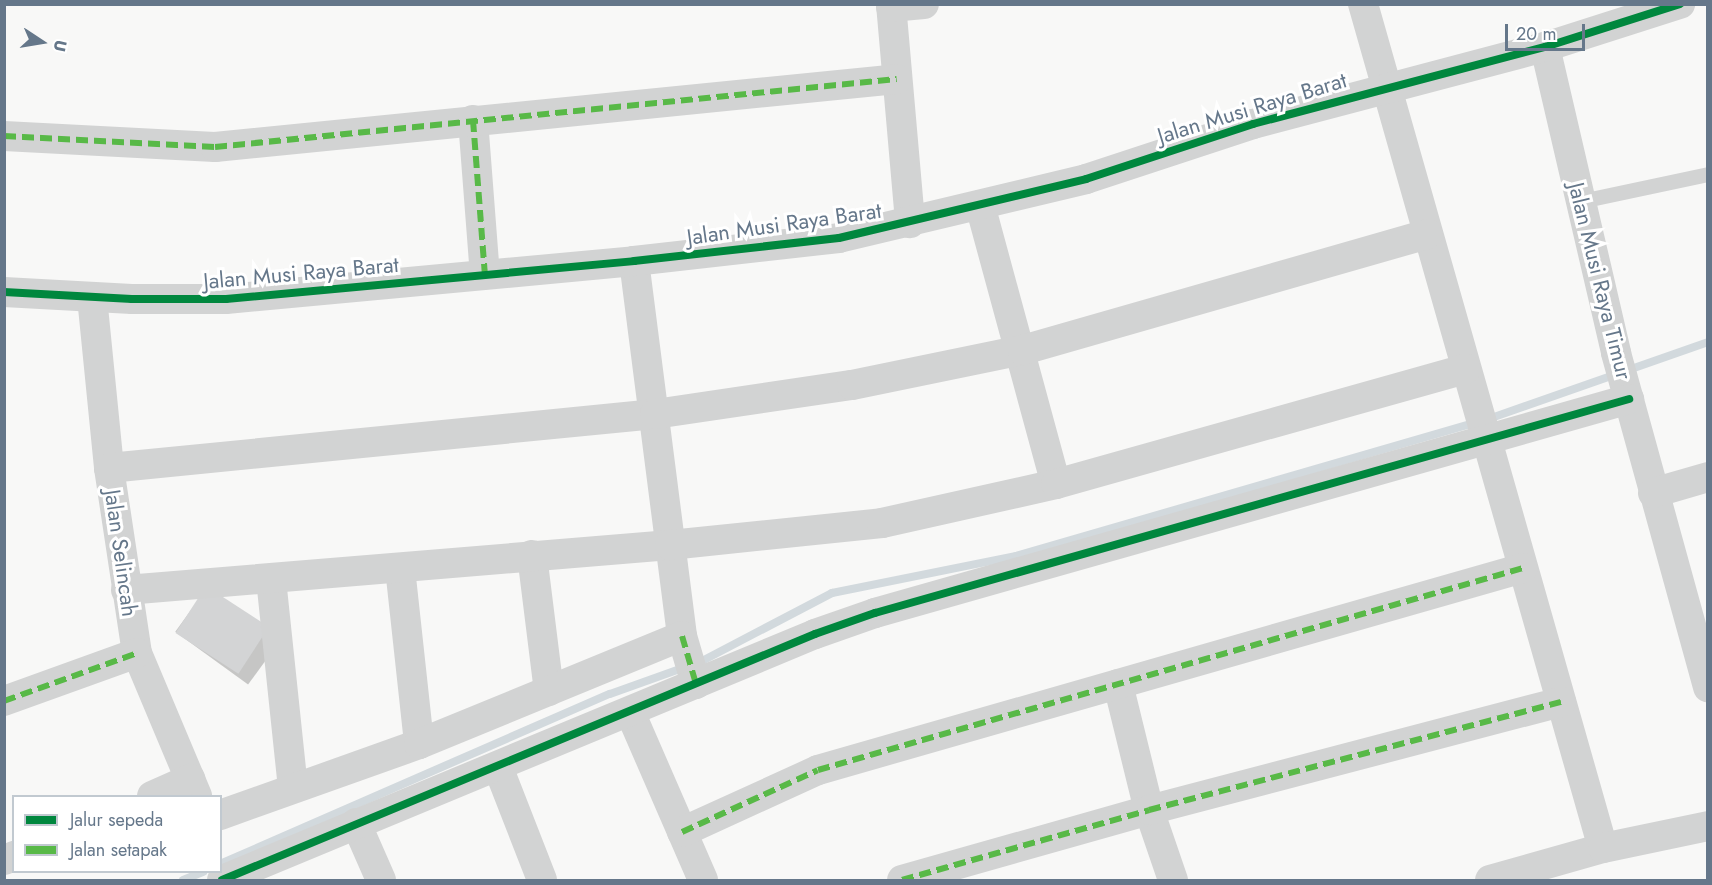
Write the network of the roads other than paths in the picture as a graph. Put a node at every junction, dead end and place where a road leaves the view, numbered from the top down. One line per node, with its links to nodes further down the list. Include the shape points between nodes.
1 (924, 4): 4 (street)
2 (1363, 4): 7 (street)
3 (1680, 4): 5 (street, Jalan Musi Raya Barat)
4 (891, 6): 6 (street)
5 (1545, 47): 7 (street, Jalan Musi Raya Barat); 11 (street, Jalan Musi Raya Timur)
6 (897, 79): 8 (street); 13 (street)
7 (1386, 87): 12 (street, Jalan Musi Raya Barat, via 1253,124 1086,178); 14 (street)
8 (473, 120): 9 (street, via 215,147); 16 (street)
9 (4, 136)
10 (1707, 174): 11 (lane)
11 (1581, 201): 21 (street, Jalan Musi Raya Timur)
12 (980, 205): 13 (street, Jalan Musi Raya Barat); 19 (street)
13 (910, 223): 15 (street, Jalan Musi Raya Barat, via 839,238)
14 (1428, 234): 19 (street); 20 (street)
15 (634, 261): 16 (street, Jalan Musi Raya Barat); 22 (street)
16 (485, 275): 18 (street, Jalan Musi Raya Barat, via 226,299)
17 (4, 292): 18 (street, Jalan Musi Raya Barat)
18 (92, 297): 24 (street, Jalan Selincah)
19 (1023, 350): 22 (street, via 852,386); 26 (street)
20 (1466, 369): 23 (street); 26 (street)
21 (1628, 397): 23 (street); 27 (street, Jalan Musi Raya Timur)
22 (655, 414): 24 (street); 28 (street)
23 (1480, 427): 31 (street); 35 (street, via 875,613)
24 (109, 468): 33 (street, Jalan Selincah)
25 (1707, 477): 27 (street)
26 (1056, 484): 28 (street, via 882,523)
27 (1653, 493): 37 (street, Jalan Musi Raya Timur)
28 (670, 545): 29 (street); 35 (street)
29 (532, 555): 30 (street); 38 (street)
30 (400, 568): 32 (street); 42 (street)
31 (1523, 568): 36 (street); 40 (street)
32 (271, 579): 33 (street); 44 (street)
33 (126, 590): 34 (street, Jalan Selincah)
34 (137, 653): 39 (street); 45 (street, Jalan Selincah)
35 (689, 661): 38 (street); 41 (street)
36 (1118, 684): 47 (street); 51 (street, via 818,770)
37 (1707, 688)
38 (549, 691): 42 (street)
39 (4, 701)
40 (1561, 702): 47 (street); 52 (street)
41 (630, 712): 43 (street); 51 (street)
42 (419, 744): 44 (street)
43 (498, 767): 49 (street); 55 (street)
44 (293, 787): 48 (street)
45 (194, 788): 46 (street)
46 (157, 795)
47 (1149, 810): 57 (street); 58 (street)
48 (222, 814)
49 (356, 822): 53 (street); 54 (street)
50 (1707, 826): 52 (street)
51 (682, 832): 56 (street)
52 (1603, 849): 59 (street)
53 (225, 873)
54 (381, 880)
55 (542, 880)
56 (703, 880)
57 (902, 880)
58 (1173, 880)
59 (1490, 880)

